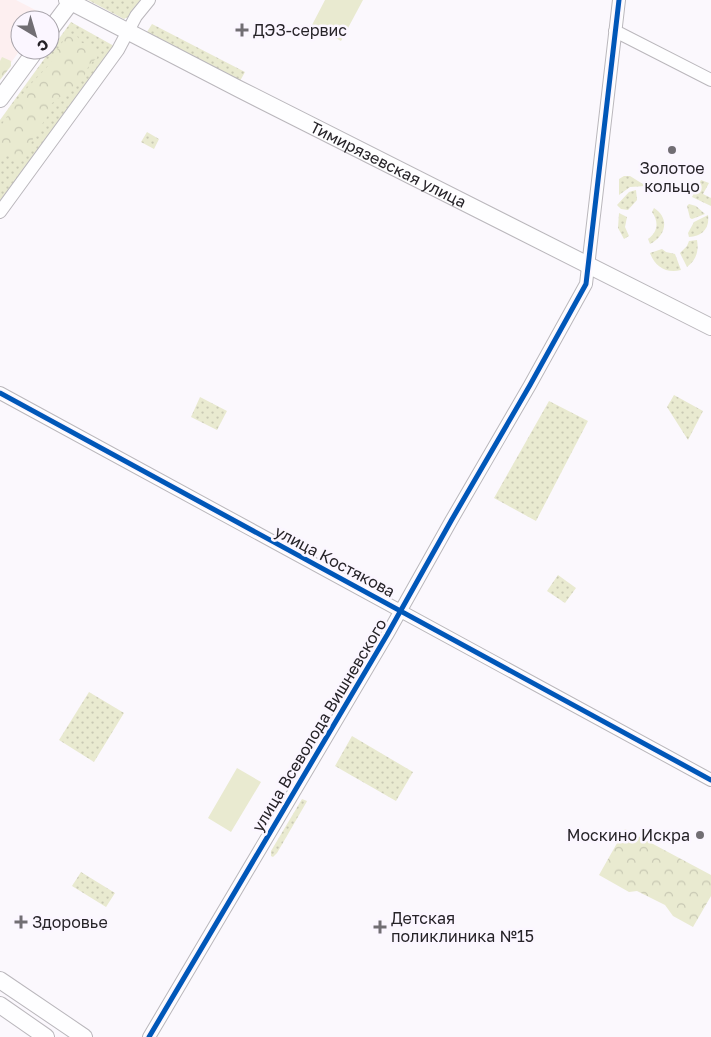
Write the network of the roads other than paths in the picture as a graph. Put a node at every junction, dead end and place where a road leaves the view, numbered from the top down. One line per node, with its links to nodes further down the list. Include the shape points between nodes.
1 (149, 0): 5 (street)
2 (618, 0): 6 (street, улица Всеволода Вишневского)
3 (70, 1): 4 (main road); 5 (main road, Тимирязевская улица)
4 (60, 16)
5 (128, 31): 10 (street, via 118,50); 11 (main road, Тимирязевская улица)
6 (615, 31): 8 (street); 11 (street, улица Всеволода Вишневского)
7 (29, 60): 9 (main road)
8 (711, 80)
9 (0, 99)
10 (0, 212)
11 (590, 266): 12 (main road, Тимирязевская улица); 14 (street, улица Всеволода Вишневского, via 584,289)
12 (711, 327)
13 (0, 393): 14 (street, улица Костякова)
14 (401, 611): 15 (street, улица Костякова); 20 (street, улица Всеволода Вишневского)
15 (711, 780)
16 (0, 980): 19 (main road)
17 (0, 1005): 18 (main road)
18 (46, 1037)
19 (84, 1037)
20 (149, 1037)

